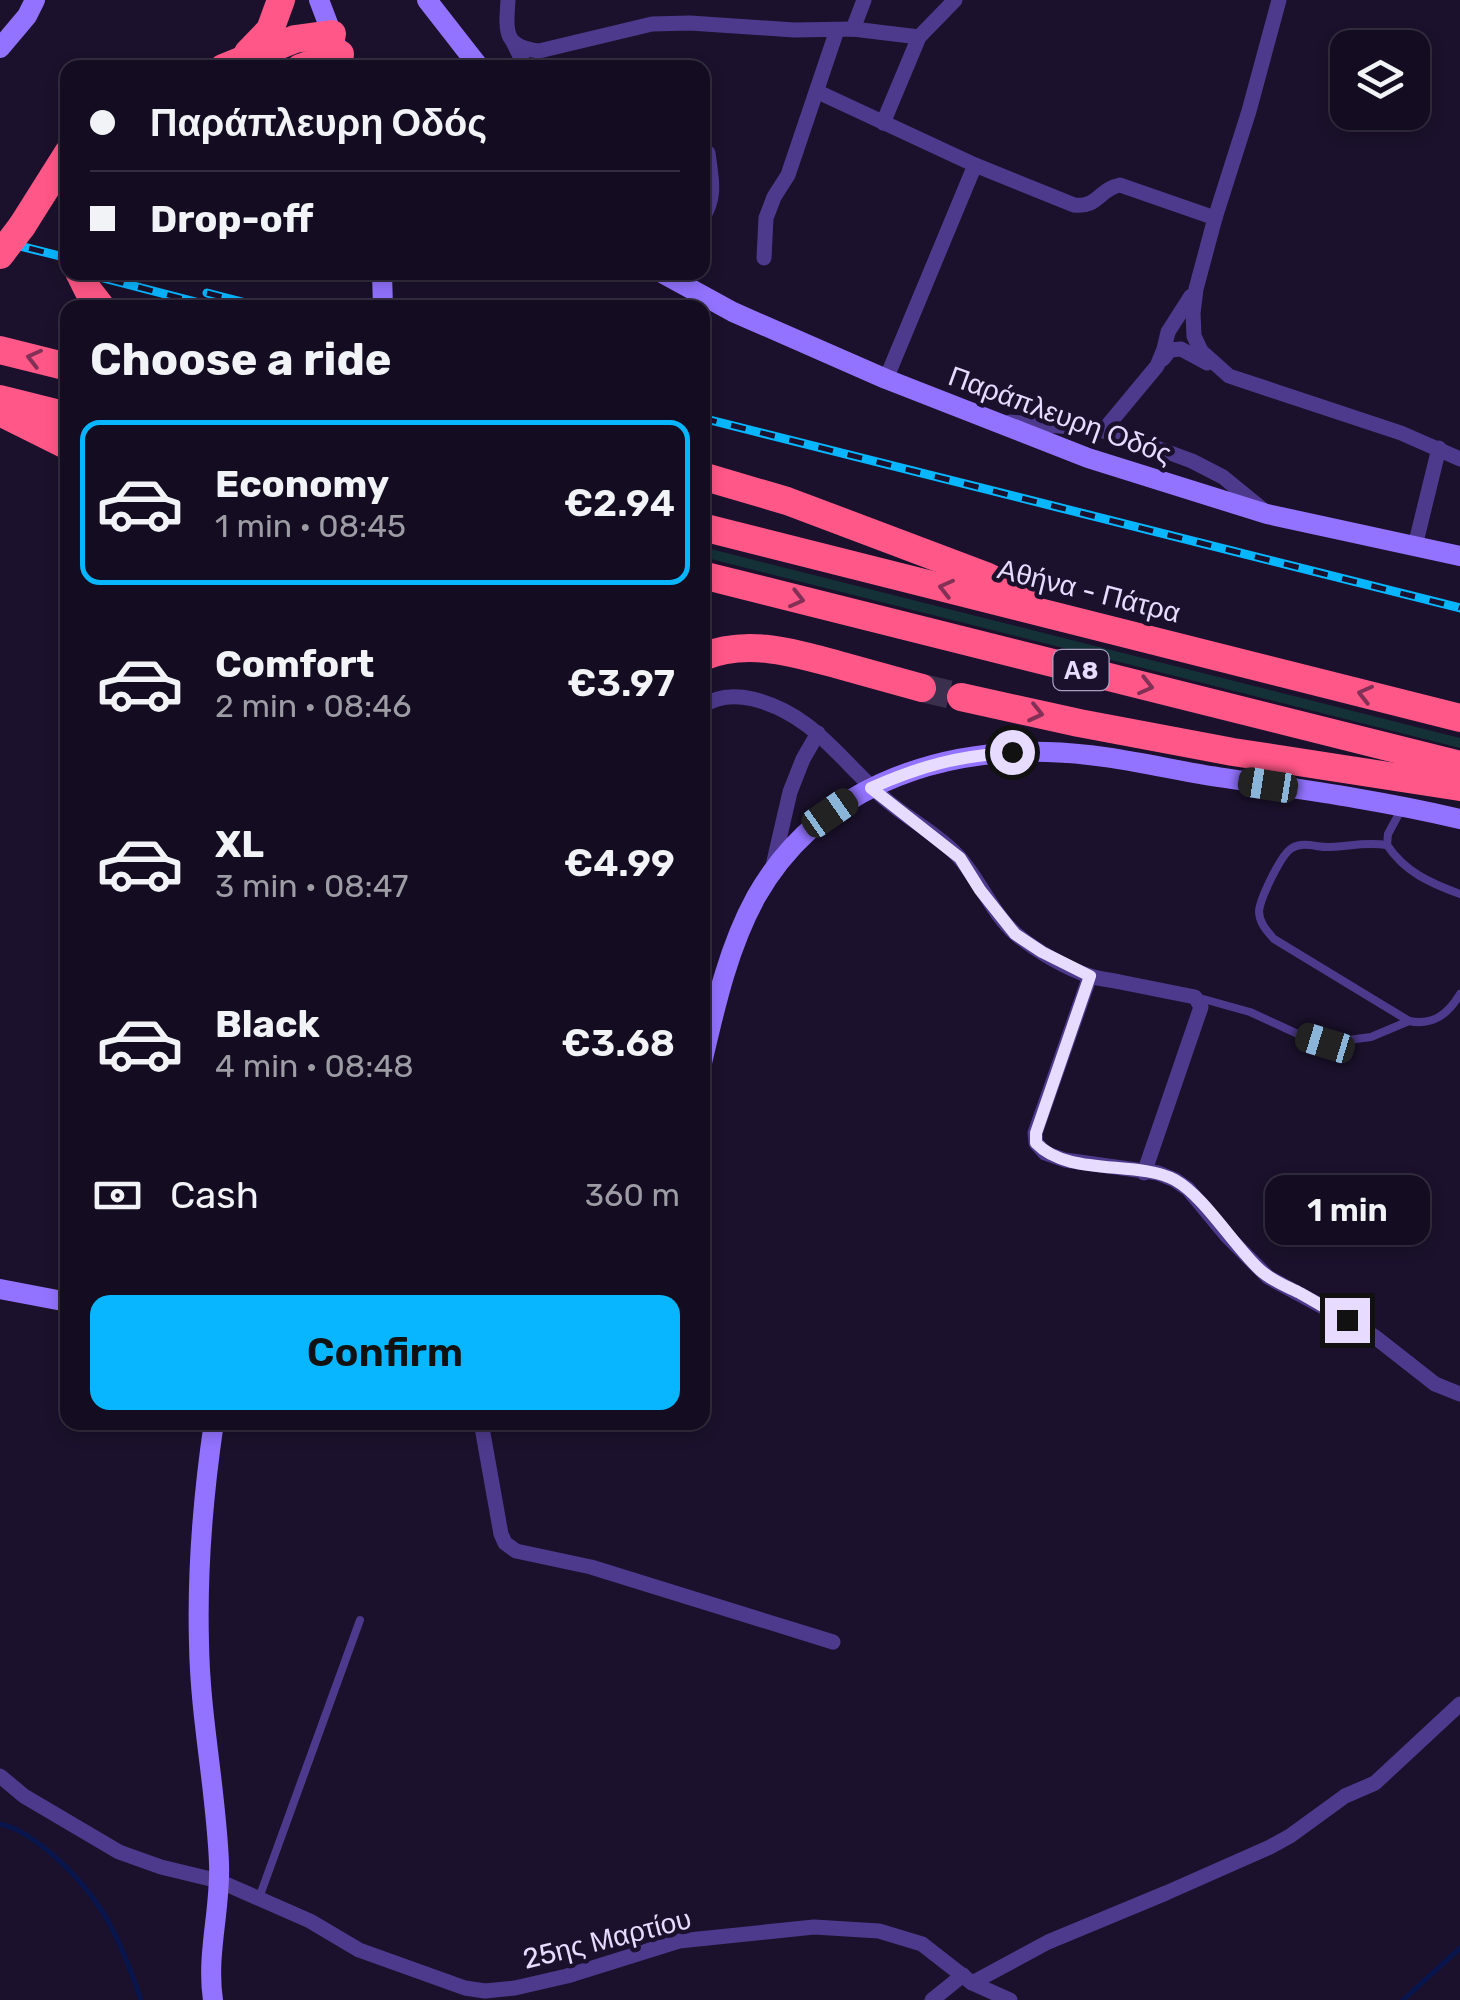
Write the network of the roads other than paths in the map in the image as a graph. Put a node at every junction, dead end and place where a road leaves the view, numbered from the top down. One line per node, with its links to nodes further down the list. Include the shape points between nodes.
1 (35, 0): 12 (street)
2 (281, 0): 14 (highway, via 270,30)
3 (319, 0): 13 (street)
4 (428, 0): 16 (street)
5 (508, 0): 11 (street, via 507,34)
6 (864, 0): 9 (street)
7 (954, 0): 10 (street)
8 (1279, 0): 24 (street)
9 (845, 30): 10 (street); 11 (street, via 652,24 539,51); 18 (street)
10 (919, 37): 19 (street)
11 (514, 44): 17 (street)
12 (0, 48)
13 (339, 52): 15 (highway, via 295,39)
14 (237, 60)
15 (242, 60)
16 (474, 60)
17 (522, 60)
18 (818, 92): 19 (street); 26 (street, via 766,218)
19 (882, 123): 20 (street)
20 (975, 164): 24 (street, via 1074,205 1085,207 1120,185); 35 (street)
21 (60, 167): 25 (highway, bridge)
22 (710, 167): 23 (street)
23 (710, 205)
24 (1215, 218): 28 (street)
25 (0, 255)
26 (764, 258)
27 (674, 280): 29 (street, Παράπλευρη Οδός)
28 (1196, 289): 33 (street, via 1168,332); 34 (street, via 1194,336)
29 (709, 300)
30 (710, 300): 35 (street, Παράπλευρη Οδός)
31 (0, 350): 32 (highway, one-way to 31)
32 (60, 365)
33 (1157, 366): 34 (street, via 1170,350 1181,349); 40 (street)
34 (1229, 376): 42 (street)
35 (886, 379): 39 (street, Παράπλευρη Οδός)
36 (0, 399): 38 (highway)
37 (0, 412): 41 (highway)
38 (60, 414)
39 (991, 421): 40 (street); 45 (street, Παράπλευρη Οδός)
40 (1103, 431): 45 (street, via 1192,461)
41 (60, 442)
42 (1439, 448): 43 (street); 47 (street)
43 (1460, 459)
44 (710, 478): 50 (highway, via 986,576)
45 (1267, 514): 47 (street, Παράπλευρη Οδός)
46 (710, 529): 50 (highway, Αθήνα - Πάτρα / Α8, one-way to 46)
47 (1414, 546): 48 (street, Παράπλευρη Οδός)
48 (1460, 556)
49 (710, 577): 57 (highway, Α8, one-way to 57)
50 (1074, 620): 55 (highway, Αθήνα - Πάτρα / Α8, one-way to 50)
51 (710, 655): 52 (highway, via 766,648)
52 (922, 688)
53 (960, 697): 58 (highway, one-way to 58, via 1233,752)
54 (710, 701): 56 (street, via 727,696 774,704)
55 (1460, 718)
56 (818, 733): 59 (street); 63 (street, via 790,792)
57 (1460, 765)
58 (1460, 786)
59 (871, 788): 60 (street, via 950,760 1051,752); 63 (street, via 819,822); 65 (street, via 960,858 1015,934)
60 (1403, 806): 61 (street); 62 (lane)
61 (1460, 819)
62 (1387, 845): 64 (lane, via 1408,870); 68 (lane, via 1294,846 1276,868 1259,911 1274,939)
63 (771, 874): 69 (street, via 732,952)
64 (1460, 894)
65 (1090, 976): 67 (street); 70 (street, via 1036,1143 1065,1160)
66 (1460, 994): 68 (lane, via 1434,1020)
67 (1195, 997): 68 (lane, via 1325,1043 1371,1037); 70 (street, via 1201,1007)
68 (1410, 1021)
69 (710, 1027)
70 (1144, 1173): 73 (street, via 1188,1189 1268,1277)
71 (0, 1289): 72 (street)
72 (60, 1300)
73 (1460, 1394)
74 (213, 1430): 77 (street)
75 (220, 1430): 77 (street)
76 (483, 1430): 79 (street, via 501,1534 516,1551 591,1567)
77 (211, 1446): 82 (street, via 198,1646)
78 (360, 1620): 83 (lane)
79 (832, 1642)
80 (1460, 1704): 84 (street, via 1374,1782 1290,1836)
81 (0, 1776): 82 (street, 25ης Μαρτίου, via 119,1852)
82 (220, 1881): 83 (street, 25ης Μαρτίου); 85 (street)
83 (258, 1900): 84 (street, 25ης Μαρτίου, via 359,1950 485,1991 567,1976 679,1941 814,1927 901,1936)
84 (968, 1979): 86 (street); 87 (street, 25ης Μαρτίου)
85 (213, 2000)
86 (932, 2000)
87 (1010, 2000)

